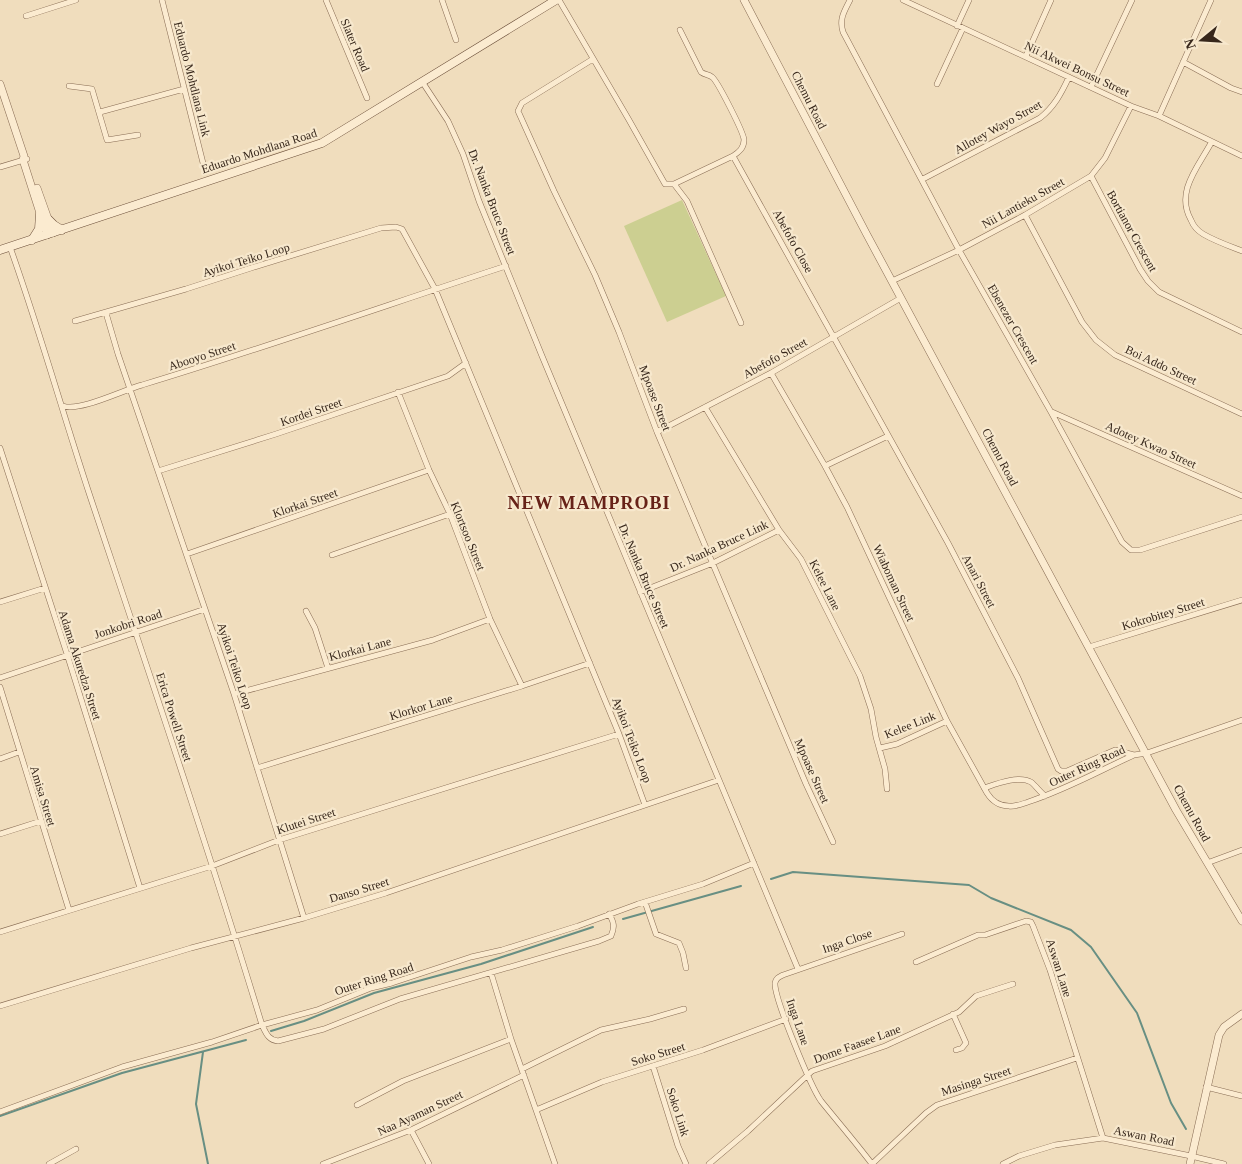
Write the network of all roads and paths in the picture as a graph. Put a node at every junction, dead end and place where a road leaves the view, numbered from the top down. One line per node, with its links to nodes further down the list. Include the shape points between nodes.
1 (76, 0): 13 (street)
2 (162, 0): 26 (street, Eduardo Mohdlana Link)
3 (326, 0): 28 (street, Slater Road)
4 (442, 0): 16 (street)
5 (558, 0): 18 (street); 21 (main road, Eduardo Mohdlana Road, via 465,54)
6 (744, 0): 53 (street, Chemu Road)
7 (850, 0): 40 (street, Ebenezer Crescent, via 842,16 843,32)
8 (903, 0): 14 (street, Nii Akwei Bonsu Street)
9 (969, 0): 14 (street)
10 (1051, 0): 17 (street)
11 (1132, 0): 25 (street)
12 (1211, 0): 19 (street)
13 (26, 16)
14 (960, 27): 17 (street, Nii Akwei Bonsu Street); 23 (street)
15 (680, 30): 34 (street, via 701,72 714,80 742,132 742,149)
16 (456, 40)
17 (1026, 56): 20 (street, Nii Akwei Bonsu Street)
18 (592, 59): 41 (street, via 665,184); 69 (street, Mpoase Street, via 522,103 518,111 595,275)
19 (1183, 62): 27 (street); 31 (street)
20 (1069, 77): 25 (street, Nii Akwei Bonsu Street); 40 (street, Allotey Wayo Street, via 1057,102 1040,118)
21 (423, 83): 45 (main road, Eduardo Mohdlana Road, via 312,148); 52 (street, Dr. Nanka Bruce Street, via 458,141)
22 (0, 84): 36 (street)
23 (937, 84)
24 (69, 86): 30 (street, via 92,89)
25 (1091, 87): 29 (street, Nii Akwei Bonsu Street)
26 (184, 89): 30 (street); 37 (street, Eduardo Mohdlana Link)
27 (1242, 92)
28 (367, 98)
29 (1130, 106): 31 (street, Nii Akwei Bonsu Street); 39 (street, Nii Lantieku Street, via 1105,158)
30 (100, 112): 32 (street, via 107,140)
31 (1159, 116): 33 (street, Nii Akwei Bonsu Street)
32 (138, 135)
33 (1212, 142): 35 (street, Nii Akwei Bonsu Street); 51 (street, via 1186,189 1186,212 1202,234)
34 (733, 156): 41 (street); 60 (street, Abefofo Close)
35 (1242, 156)
36 (25, 158): 38 (street); 42 (street); 44 (street)
37 (203, 163)
38 (0, 167)
39 (1091, 176): 43 (street, Nii Lantieku Street); 59 (street, Bortianor Crescent, via 1148,282 1159,292)
40 (923, 179): 50 (street, Ebenezer Crescent)
41 (674, 184): 58 (street, via 687,201)
42 (40, 214): 46 (street); 47 (main road, via 39,229)
43 (1025, 215): 50 (street, Nii Lantieku Street); 68 (street, Boi Addo Street, via 1082,322 1096,340 1115,355)
44 (48, 220): 45 (main road); 46 (street)
45 (62, 230): 46 (main road, Eduardo Mohdlana Road)
46 (50, 234): 47 (main road, Eduardo Mohdlana Road)
47 (32, 240): 48 (main road, Eduardo Mohdlana Road)
48 (10, 247): 49 (main road, Eduardo Mohdlana Road); 65 (street)
49 (0, 250)
50 (959, 250): 53 (street, Nii Lantieku Street); 67 (street, Ebenezer Crescent)
51 (1242, 251)
52 (506, 266): 54 (street, Abooyo Street); 83 (street, Dr. Nanka Bruce Street)
53 (892, 281): 55 (street, Chemu Road)
54 (435, 289): 56 (street, Ayikoi Teiko Loop, via 407,236 402,229 391,227); 61 (street, Ayikoi Teiko Loop); 63 (street, Abooyo Street)
55 (901, 298): 60 (street, Abefofo Street); 90 (street, Chemu Road)
56 (106, 314): 57 (street); 63 (street, Ayikoi Teiko Loop)
57 (75, 321)
58 (741, 323)
59 (1242, 332)
60 (834, 336): 62 (street, Abefofo Street); 70 (street, Anari Street)
61 (466, 363): 64 (street, Kordei Street, via 448,376); 92 (street, Ayikoi Teiko Loop)
62 (771, 373): 66 (street, Abefofo Street); 72 (street, Wiaboman Street)
63 (130, 388): 65 (street, Abooyo Street, via 79,406); 73 (street, Ayikoi Teiko Loop)
64 (398, 392): 73 (street, Kordei Street); 74 (street, Klortsoo Street)
65 (63, 406): 89 (street, Erica Powell Street)
66 (704, 407): 69 (street, Abefofo Street); 78 (street, Kelee Lane)
67 (1051, 412): 75 (street, Adotey Kwao Street); 77 (street, Ebenezer Crescent, via 1122,542 1131,550)
68 (1242, 414)
69 (657, 432): 81 (street, Mpoase Street)
70 (888, 436): 72 (street); 104 (street, Anari Street, via 1005,652 1058,769 1067,771 1115,750)
71 (0, 448): 82 (street, Adama Akuredza Street)
72 (826, 466): 99 (street, Wiaboman Street)
73 (158, 470): 79 (street, Ayikoi Teiko Loop)
74 (429, 470): 76 (street, Klortsoo Street); 79 (street, Klorkai Street)
75 (1242, 496)
76 (450, 514): 80 (street); 88 (street, Klortsoo Street)
77 (1242, 518)
78 (779, 530): 81 (street, Dr. Nanka Bruce Link); 101 (street, Kelee Lane, via 801,559 860,676)
79 (187, 554): 86 (street, Ayikoi Teiko Loop)
80 (332, 555)
81 (713, 563): 83 (street, Dr. Nanka Bruce Link); 116 (street, Mpoase Street)
82 (45, 588): 85 (street); 91 (street, Adama Akuredza Street)
83 (640, 592): 107 (street, Dr. Nanka Bruce Street)
84 (1242, 600): 90 (street, Kokrobitey Street)
85 (0, 602)
86 (205, 609): 89 (street, Jonkobri Road); 97 (street, Ayikoi Teiko Loop)
87 (306, 611): 93 (street)
88 (490, 619): 93 (street, Klorkai Lane, via 433,640); 95 (street, Klortsoo Street)
89 (136, 632): 91 (street, Jonkobri Road); 120 (street, Erica Powell Street)
90 (1089, 647): 103 (street, Chemu Road)
91 (67, 654): 94 (street, Jonkobri Road); 121 (street, Adama Akuredza Street)
92 (590, 663): 95 (street, Klorkor Lane); 100 (street, Ayikoi Teiko Loop)
93 (328, 668): 97 (street, Klorkai Lane)
94 (0, 678)
95 (522, 686): 106 (street, Klorkor Lane)
96 (0, 688): 102 (street, Amisa Street)
97 (234, 694): 106 (street, Ayikoi Teiko Loop)
98 (1242, 720): 103 (street, Outer Ring Road)
99 (948, 721): 101 (street, Kelee Link, via 897,744); 108 (street, Wiaboman Street)
100 (619, 734): 112 (street, Ayikoi Teiko Loop); 115 (street, Klutei Street)
101 (880, 748): 109 (street, Kelee Lane)
102 (19, 752): 105 (street); 113 (street, Amisa Street)
103 (1147, 753): 104 (street, Outer Ring Road); 119 (street, Chemu Road)
104 (1134, 755): 110 (street, Outer Ring Road)
105 (0, 759)
106 (257, 768): 115 (street, Ayikoi Teiko Loop)
107 (719, 780): 112 (street, Danso Street); 118 (street, Dr. Nanka Bruce Street)
108 (984, 788): 110 (street, via 1022,780 1030,782); 111 (street, Wiaboman Street)
109 (887, 789)
110 (1045, 796): 111 (street, Outer Ring Road, via 1011,807)
111 (997, 803)
112 (646, 805): 125 (street, Danso Street)
113 (40, 821): 114 (street); 123 (street, Amisa Street)
114 (0, 834)
115 (279, 840): 120 (street, Klutei Street); 125 (street, Ayikoi Teiko Loop)
116 (833, 842)
117 (1242, 850): 119 (street)
118 (754, 863): 122 (street, Outer Ring Road, via 703,884); 132 (street, Dr. Nanka Bruce Street)
119 (1207, 863): 126 (street, Chemu Road)
120 (212, 866): 121 (street, Klutei Street); 129 (street, Erica Powell Street)
121 (140, 888): 123 (street, Klutei Street)
122 (645, 902): 124 (street, Outer Ring Road); 131 (street, via 656,934 679,943)
123 (69, 910): 127 (street, Klutei Street)
124 (609, 914): 133 (street, via 614,930 606,939); 140 (street, Outer Ring Road)
125 (304, 918): 129 (street, Danso Street)
126 (1242, 922)
127 (0, 932)
128 (902, 934): 132 (street, Inga Close)
129 (235, 936): 135 (street, Danso Street); 140 (street, Erica Powell Street)
130 (916, 962): 143 (street, Aswan Lane, via 978,935 1031,922 1050,970)
131 (686, 968)
132 (798, 969): 139 (street, Inga Lane, via 783,974 775,983)
133 (491, 973): 140 (street, Erica Powell Street, via 400,999 342,1023 278,1041 272,1040); 141 (street)
134 (1013, 984): 137 (street, Dome Faasee Lane, via 976,996)
135 (0, 1006)
136 (684, 1010): 145 (street, Naa Ayaman Street, via 601,1030)
137 (953, 1014): 142 (street, via 966,1043); 146 (street, Dome Faasee Lane, via 885,1046)
138 (1242, 1014): 147 (street, via 1224,1027 1219,1035)
139 (786, 1019): 144 (street, Soko Street); 146 (street, Inga Lane)
140 (262, 1025): 151 (street, Outer Ring Road, via 122,1067)
141 (511, 1039): 145 (street); 149 (street, via 403,1081)
142 (956, 1050)
143 (1077, 1058): 153 (street, Aswan Lane); 162 (street, Masinga Street, via 937,1105)
144 (653, 1066): 150 (street, Soko Street, via 602,1082); 160 (street, Soko Link)
145 (523, 1072): 150 (street); 152 (street, Naa Ayaman Street)
146 (806, 1075): 161 (street, Dome Faasee Lane); 162 (street, Inga Lane, via 821,1100)
147 (1206, 1087): 148 (street); 155 (street)
148 (1242, 1096)
149 (357, 1105)
150 (536, 1110): 159 (street)
151 (0, 1112)
152 (411, 1130): 157 (street, Naa Ayaman Street); 158 (street)
153 (1103, 1138): 155 (street, Aswan Road); 163 (street, Aswan Road, via 1055,1145)
154 (76, 1149): 156 (street)
155 (1191, 1156): 164 (street); 165 (street, Aswan Road)
156 (50, 1164)
157 (323, 1164)
158 (429, 1164)
159 (555, 1164)
160 (686, 1164)
161 (710, 1164)
162 (872, 1164)
163 (1003, 1164)
164 (1190, 1164)
165 (1224, 1164)

